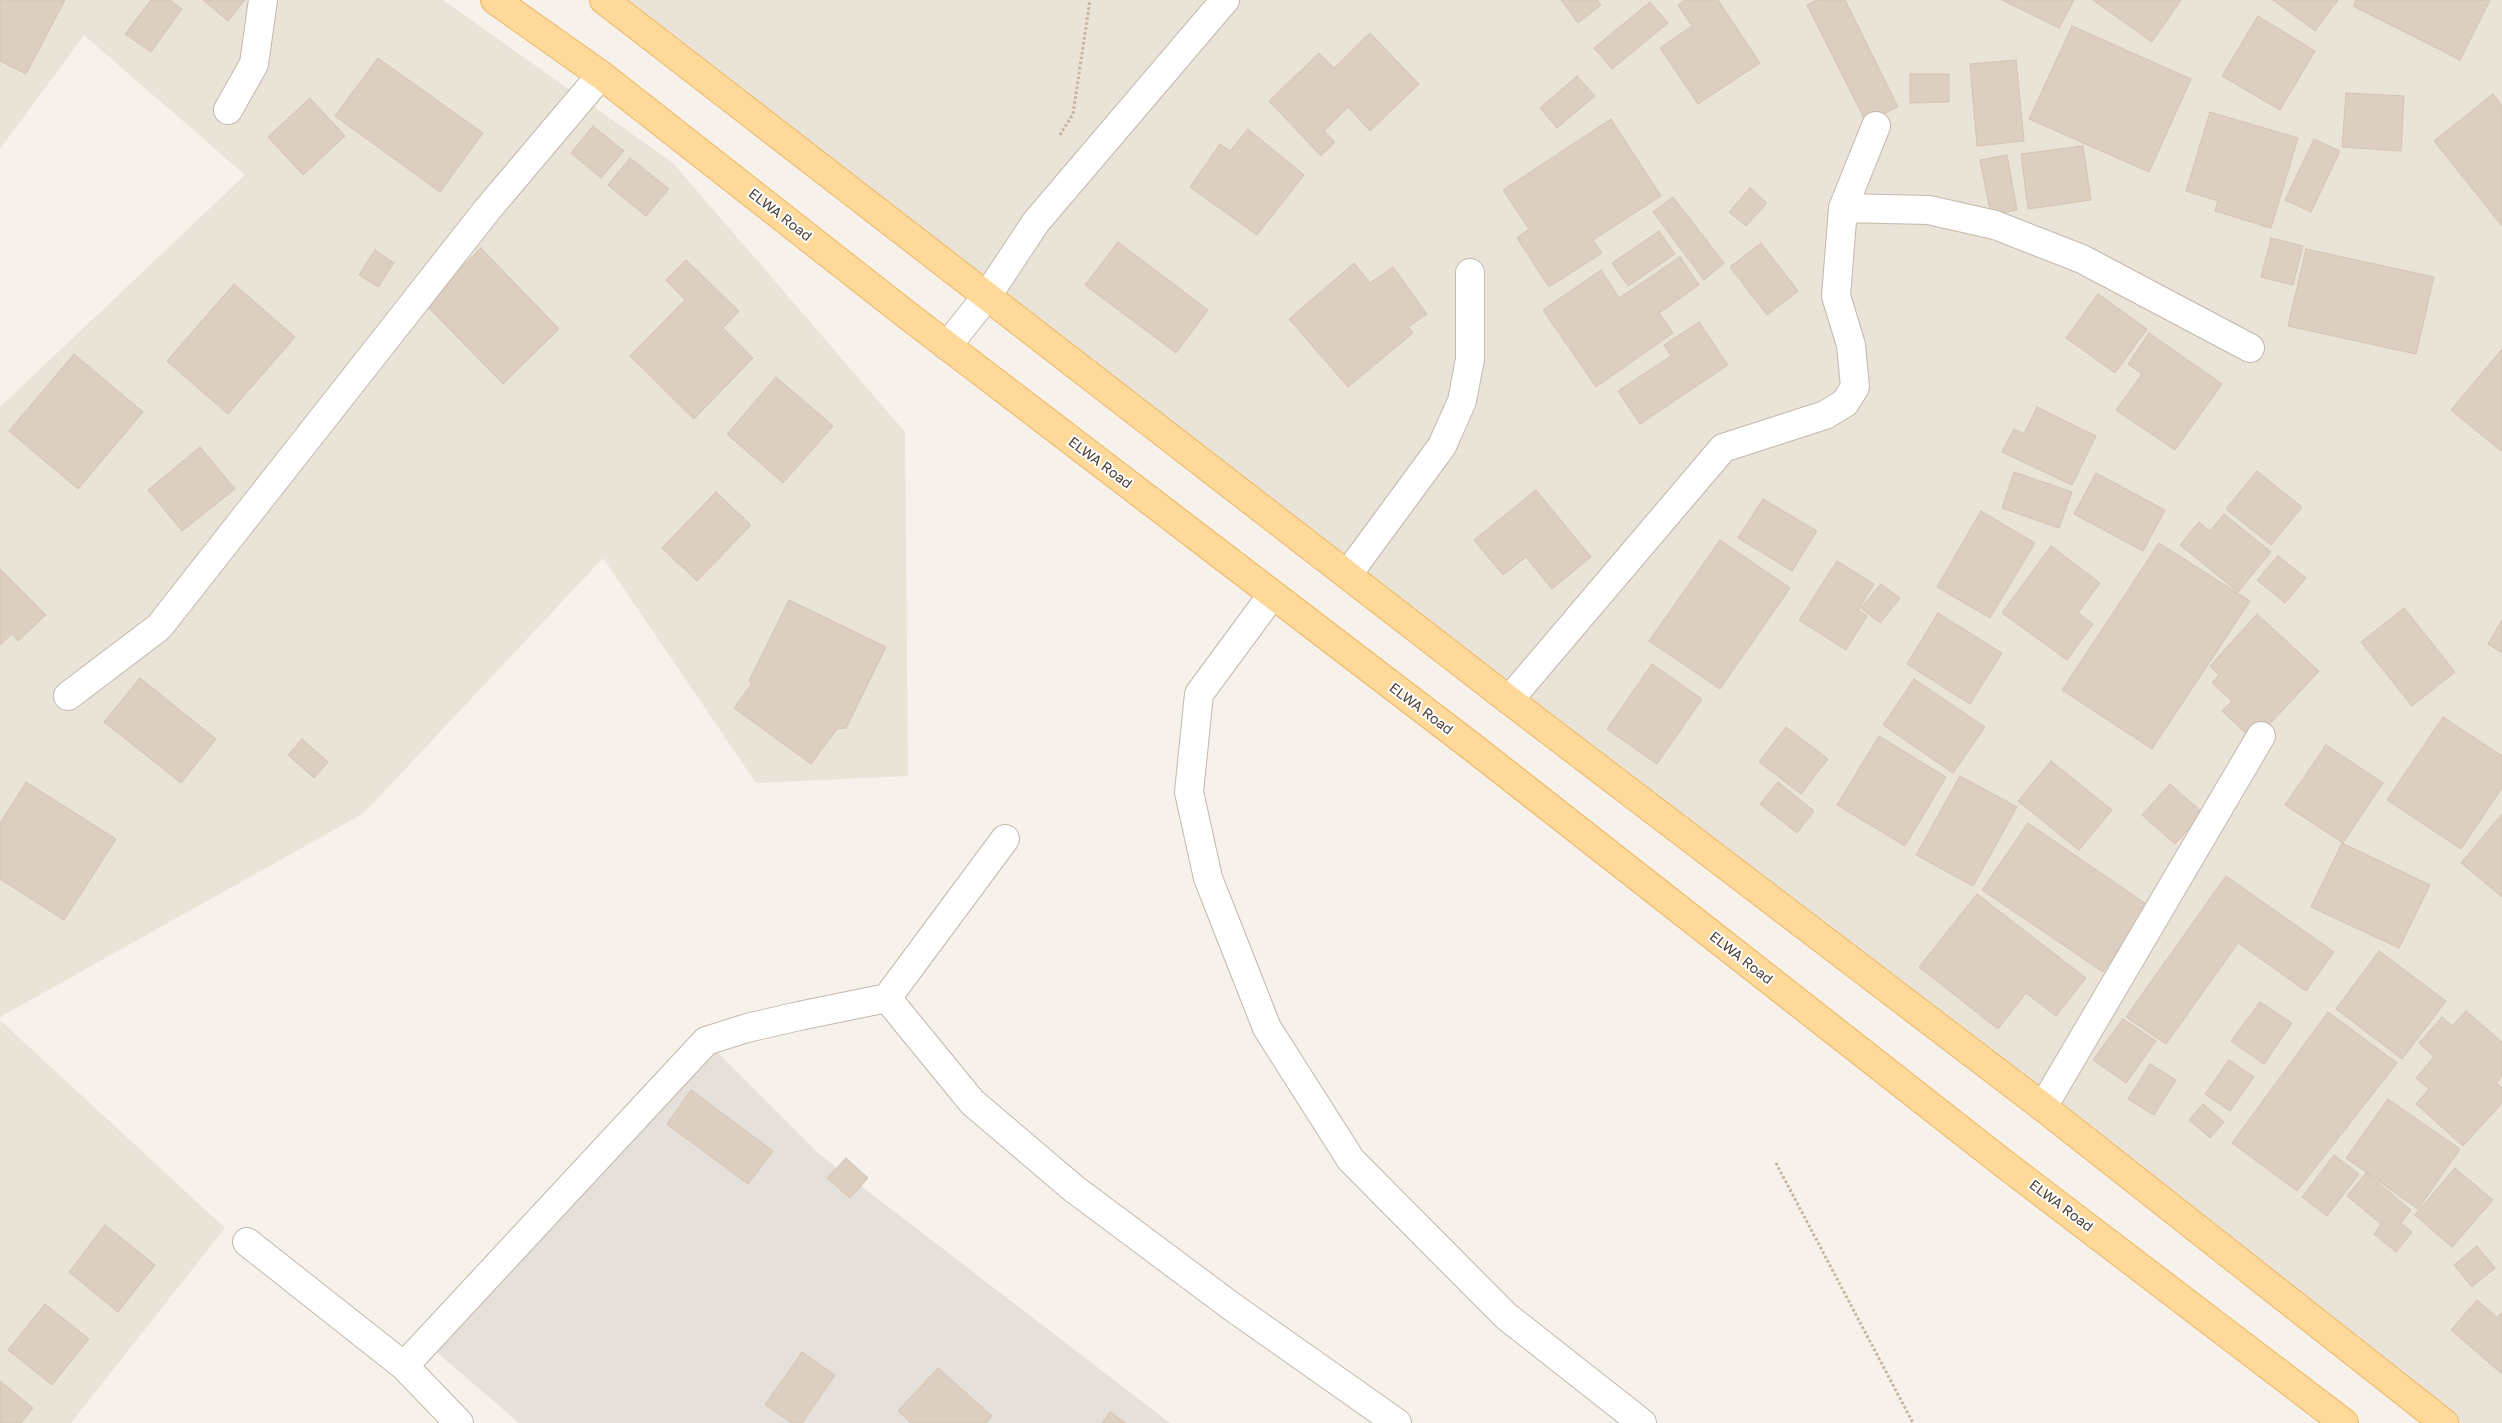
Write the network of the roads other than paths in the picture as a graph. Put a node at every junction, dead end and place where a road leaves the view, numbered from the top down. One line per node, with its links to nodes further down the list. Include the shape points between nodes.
1 (263, 0): 6 (street, via 254,64)
2 (494, 0): 5 (main road, ELWA Road)
3 (604, 0): 10 (main road)
4 (1225, 0): 10 (street, via 1036,222)
5 (601, 74): 11 (main road, ELWA Road); 15 (street, via 482,217 159,627)
6 (228, 110)
7 (1876, 126): 8 (street)
8 (1843, 208): 12 (street, via 1929,210 1995,225 2082,258); 16 (street, via 1836,296 1851,345 1855,387 1845,403 1825,415 1723,448)
9 (1470, 272): 13 (street, via 1470,359 1462,401 1442,446)
10 (987, 296): 11 (street); 13 (main road)
11 (947, 346): 14 (main road, ELWA Road)
12 (2250, 348)
13 (1348, 574): 16 (main road)
14 (1272, 595): 25 (street, via 1199,694 1189,792 1208,878 1267,1028 1351,1160 1506,1316); 26 (main road, ELWA Road)
15 (68, 696)
16 (1509, 700): 20 (main road)
17 (2262, 736): 20 (street)
18 (1005, 839): 19 (street)
19 (887, 998): 22 (street, via 790,1018 706,1042); 24 (street, via 972,1102 1073,1188 1231,1306)
20 (2043, 1106): 27 (main road)
21 (247, 1242): 22 (street)
22 (404, 1366): 23 (street)
23 (459, 1423)
24 (1397, 1423)
25 (1642, 1423)
26 (2344, 1423)
27 (2444, 1423)

